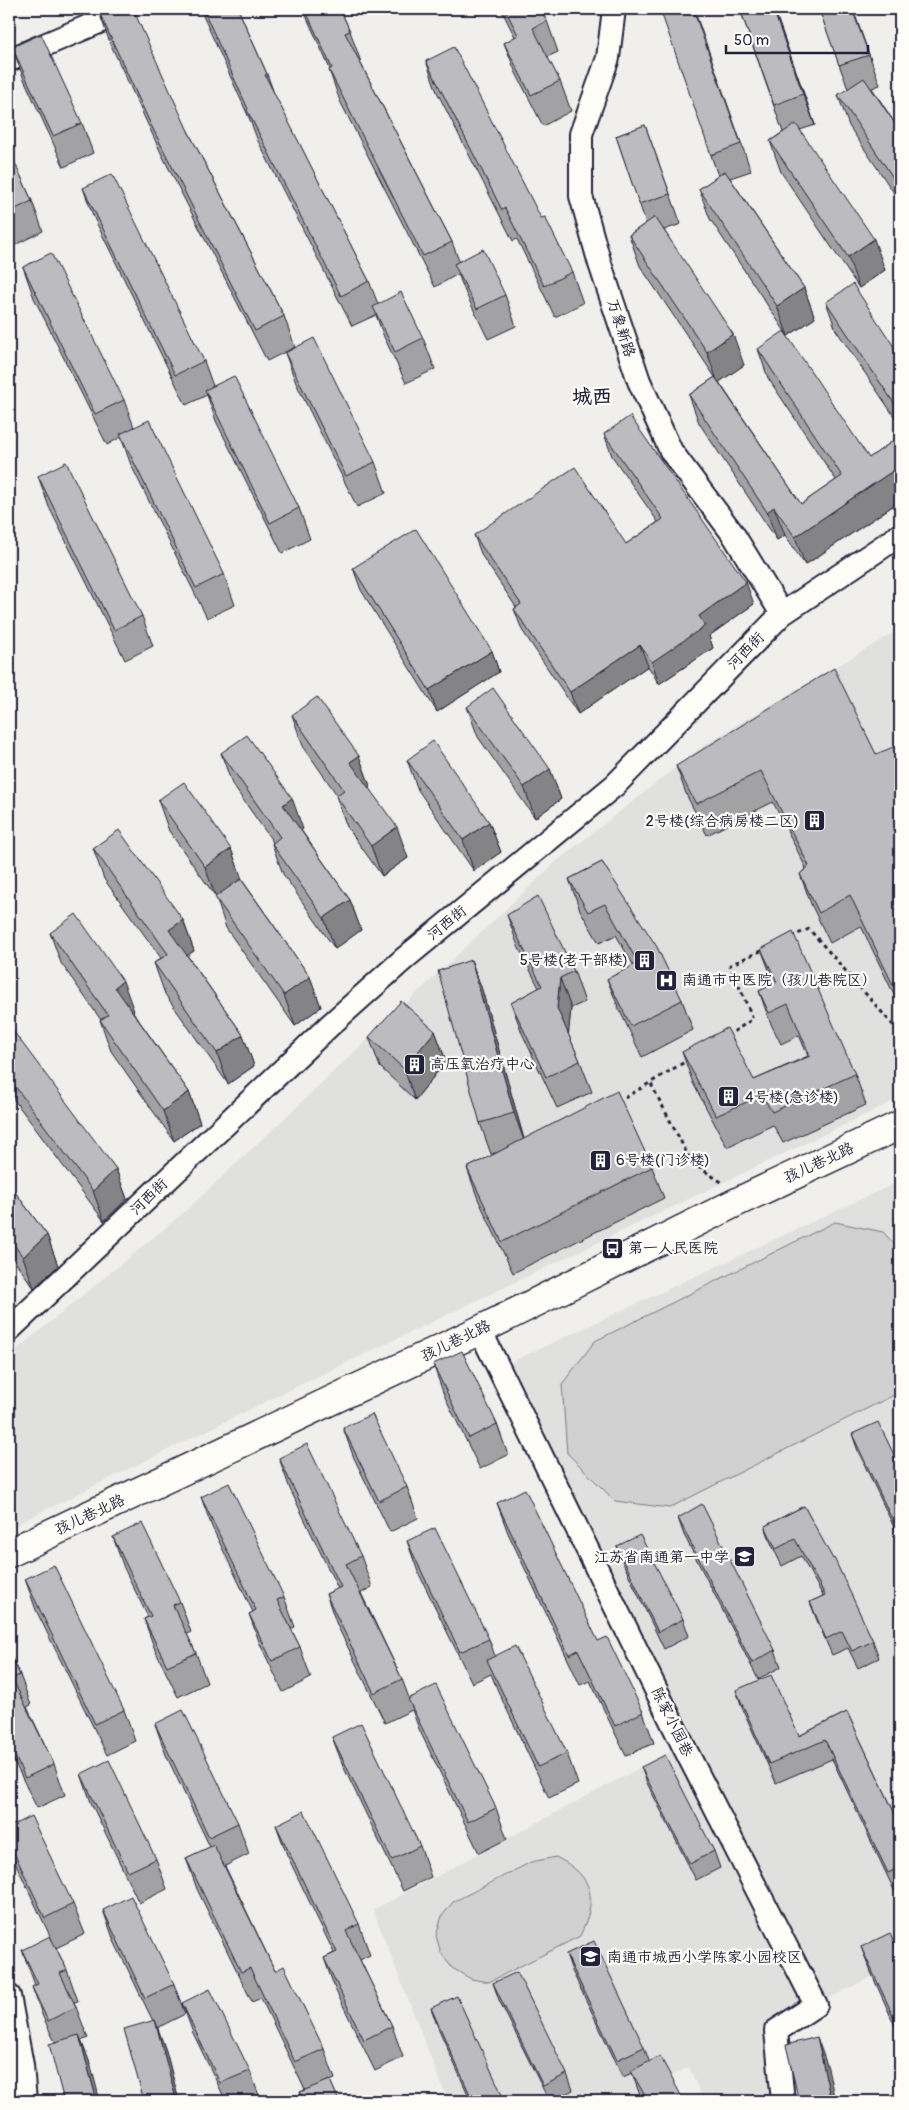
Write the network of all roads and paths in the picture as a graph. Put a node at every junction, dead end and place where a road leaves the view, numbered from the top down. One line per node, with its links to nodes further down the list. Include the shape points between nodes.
1 (125, 9): 3 (street)
2 (614, 9): 5 (street, 万象新路, via 608,58 581,134 581,196 595,247 639,381 671,451 732,534)
3 (9, 60)
4 (900, 535): 5 (street, 河西街)
5 (782, 614): 15 (street, 河西街, via 615,785 398,964 329,1026)
6 (783, 941): 8 (path, via 809,929)
7 (774, 945): 9 (path, via 730,965 753,1019)
8 (900, 1033)
9 (722, 1039)
10 (690, 1059): 11 (path)
11 (651, 1084): 12 (path); 14 (path, via 692,1163 724,1184)
12 (618, 1102)
13 (900, 1125): 14 (main road, 孩儿巷北路)
14 (734, 1203): 16 (main road, 孩儿巷北路)
15 (9, 1330)
16 (480, 1330): 17 (main road, 孩儿巷北路); 20 (street, 陈家小园巷, via 683,1745 816,2005 776,2031)
17 (9, 1553)
18 (9, 1996): 19 (street)
19 (25, 2101)
20 (783, 2101)

